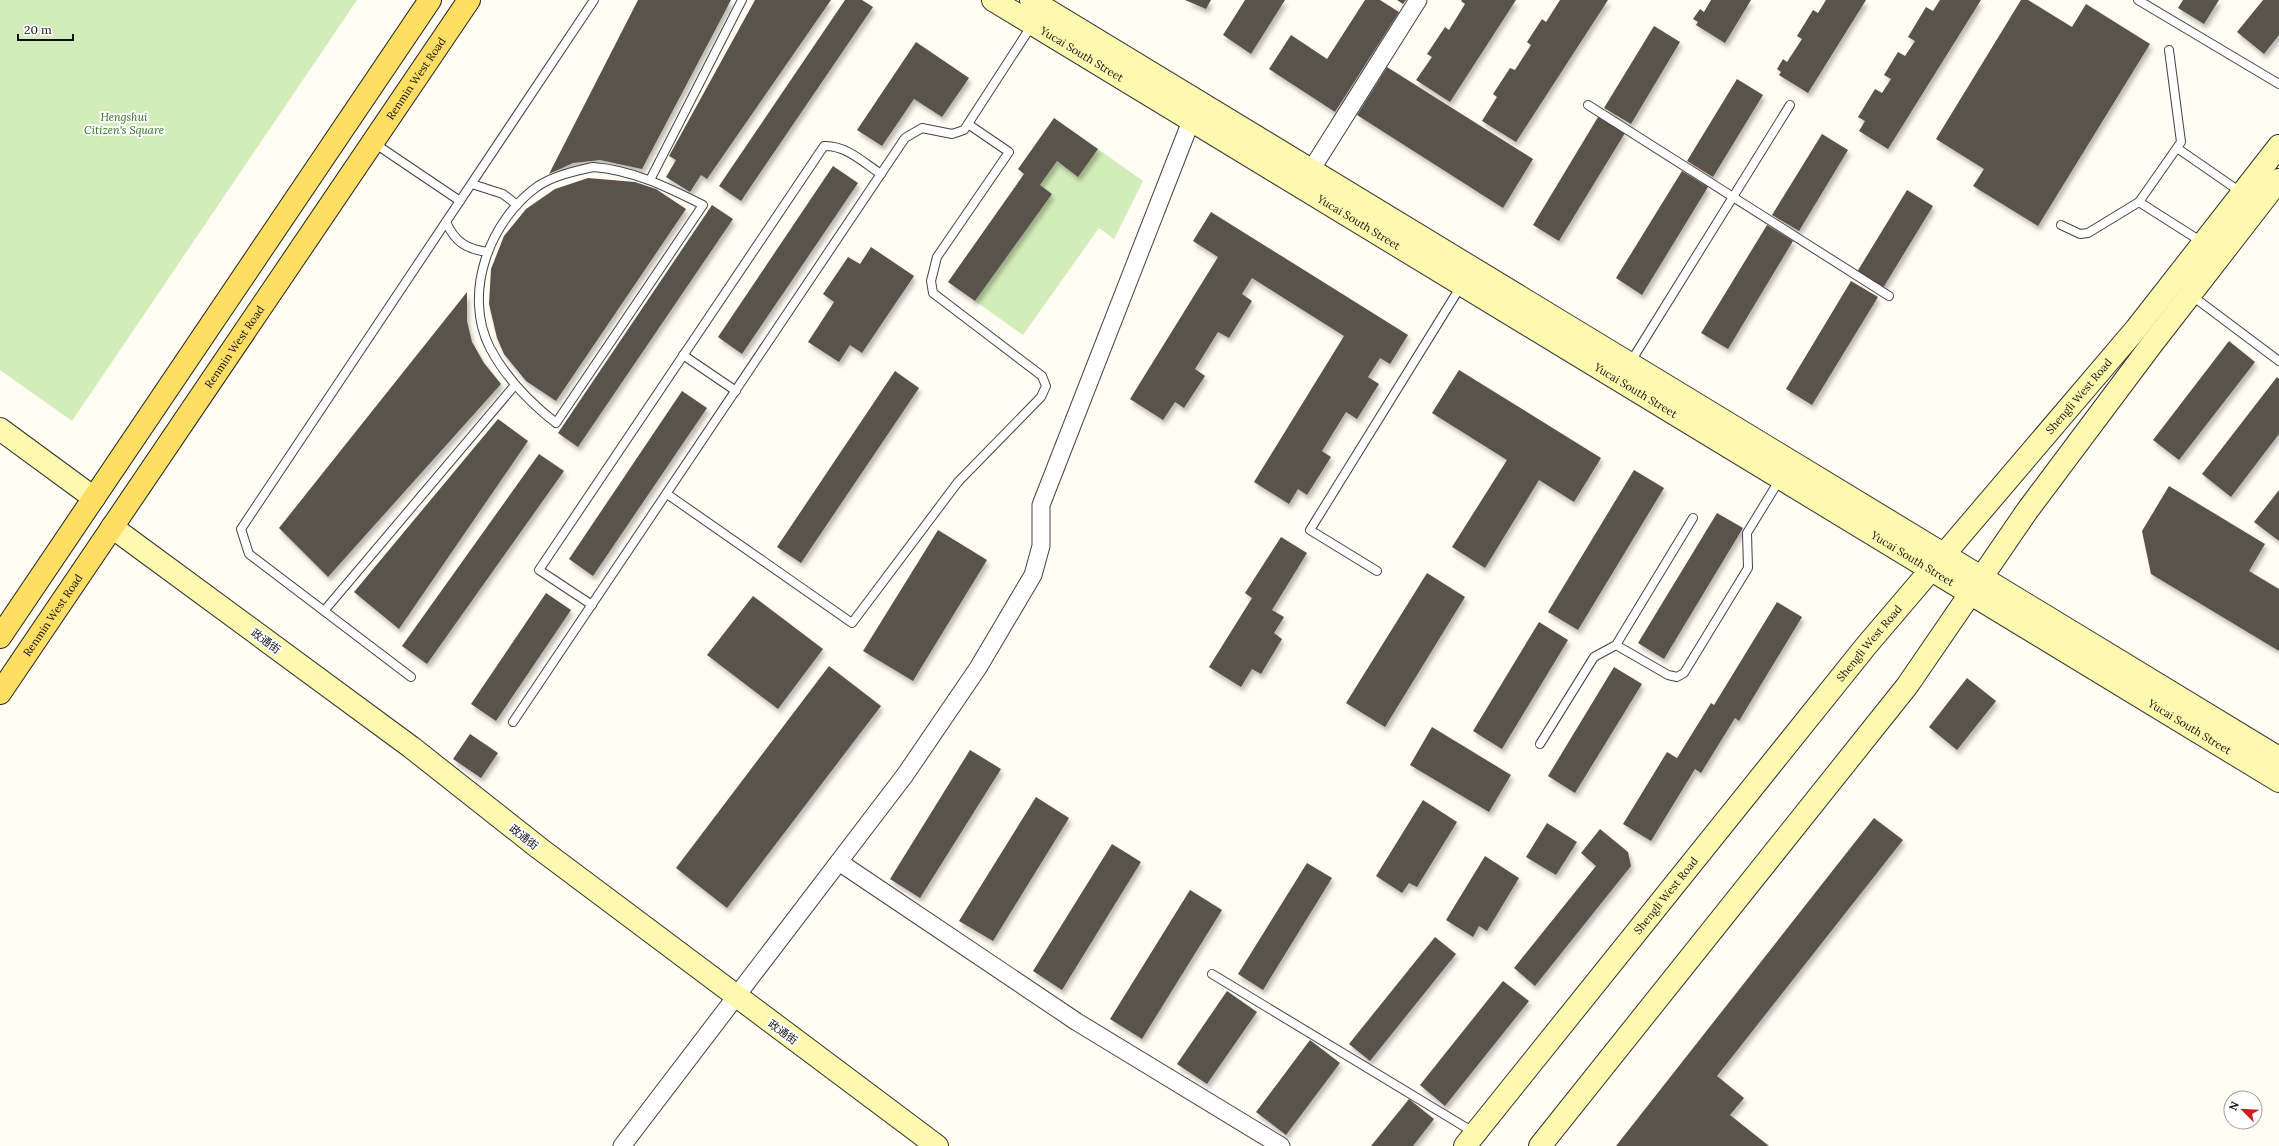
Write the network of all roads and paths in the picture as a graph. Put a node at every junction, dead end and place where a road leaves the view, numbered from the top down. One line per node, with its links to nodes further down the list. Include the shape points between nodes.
1 (430, 0): 44 (main road)
2 (469, 0): 16 (main road, Renmin West Road)
3 (594, 0): 23 (lane)
4 (742, 0): 21 (lane)
5 (993, 0): 9 (main road, Yucai South Street)
6 (1031, 0): 19 (main road, Yucai South Street)
7 (1418, 0): 19 (street)
8 (2138, 0): 11 (lane)
9 (1033, 24): 14 (main road, Yucai South Street); 15 (lane)
10 (2169, 50): 18 (lane, via 2181,142)
11 (2279, 84)
12 (1588, 105): 25 (lane)
13 (1790, 105): 25 (lane)
14 (1191, 121): 33 (main road, Yucai South Street); 60 (street, via 1041,505 1041,546 1033,575 974,675 905,776)
15 (968, 124): 20 (lane, via 964,130 952,134 922,128 906,138); 43 (lane, via 1009,152 937,257 931,280 933,293 1042,376 1046,386 1041,397 958,482 852,623)
16 (373, 142): 26 (lane); 46 (main road, Renmin West Road)
17 (2279, 146): 24 (main road, Shengli West Road)
18 (2177, 148): 24 (lane); 27 (lane)
19 (1310, 170): 38 (main road, Yucai South Street)
20 (882, 174): 36 (lane, via 842,149 824,146); 40 (lane)
21 (650, 180): 28 (lane, via 615,169 593,168 571,172 540,185); 39 (lane, via 703,205 556,423 530,403)
22 (2279, 180): 34 (main road)
23 (472, 184): 26 (lane); 28 (lane, via 503,194)
24 (2242, 193): 31 (main road, Shengli West Road)
25 (1733, 197): 35 (lane); 38 (lane)
26 (460, 200): 29 (lane)
27 (2139, 202): 30 (lane, via 2088,233 2080,234); 31 (lane)
28 (517, 205): 32 (lane, via 500,226)
29 (446, 222): 32 (lane, via 452,236 462,244); 51 (lane, via 241,529 249,554)
30 (2061, 225)
31 (2203, 243): 47 (main road, Shengli West Road, via 2136,329)
32 (488, 252): 39 (lane, via 479,290 482,323 490,348)
33 (1462, 285): 42 (main road, Yucai South Street); 48 (lane, via 1310,530)
34 (2190, 294): 37 (lane); 49 (main road, via 2027,510)
35 (1889, 296)
36 (683, 355): 40 (lane); 50 (lane, via 539,570)
37 (2279, 361)
38 (1630, 364): 47 (main road, Yucai South Street)
39 (515, 385): 51 (lane)
40 (736, 391): 43 (lane)
41 (0, 429): 44 (main road)
42 (1781, 478): 47 (main road, Yucai South Street); 53 (lane, via 1747,533 1748,568 1684,673 1677,677 1668,675)
43 (667, 494): 50 (lane)
44 (94, 498): 52 (main road)
45 (1693, 518): 53 (lane)
46 (112, 527): 55 (main road, Renmin West Road); 62 (main road, 政通街, via 411,747 539,848)
47 (1937, 562): 49 (main road, Yucai South Street); 63 (main road, Shengli West Road, via 1866,646)
48 (1376, 571)
49 (1976, 585): 58 (main road, Yucai South Street); 59 (main road, Yucai South Street); 67 (main road, via 1907,686)
50 (592, 605): 56 (lane)
51 (324, 611): 54 (lane)
52 (0, 637)
53 (1616, 645): 57 (lane, via 1594,657)
54 (411, 676)
55 (0, 693)
56 (513, 722)
57 (1540, 744)
58 (2279, 758)
59 (2279, 781)
60 (839, 862): 62 (street); 66 (street, via 1077,1022)
61 (1212, 974): 63 (lane)
62 (736, 997): 64 (street); 65 (main road, 政通街)
63 (1470, 1140)
64 (622, 1146)
65 (937, 1146)
66 (1281, 1146)
67 (1540, 1146)

